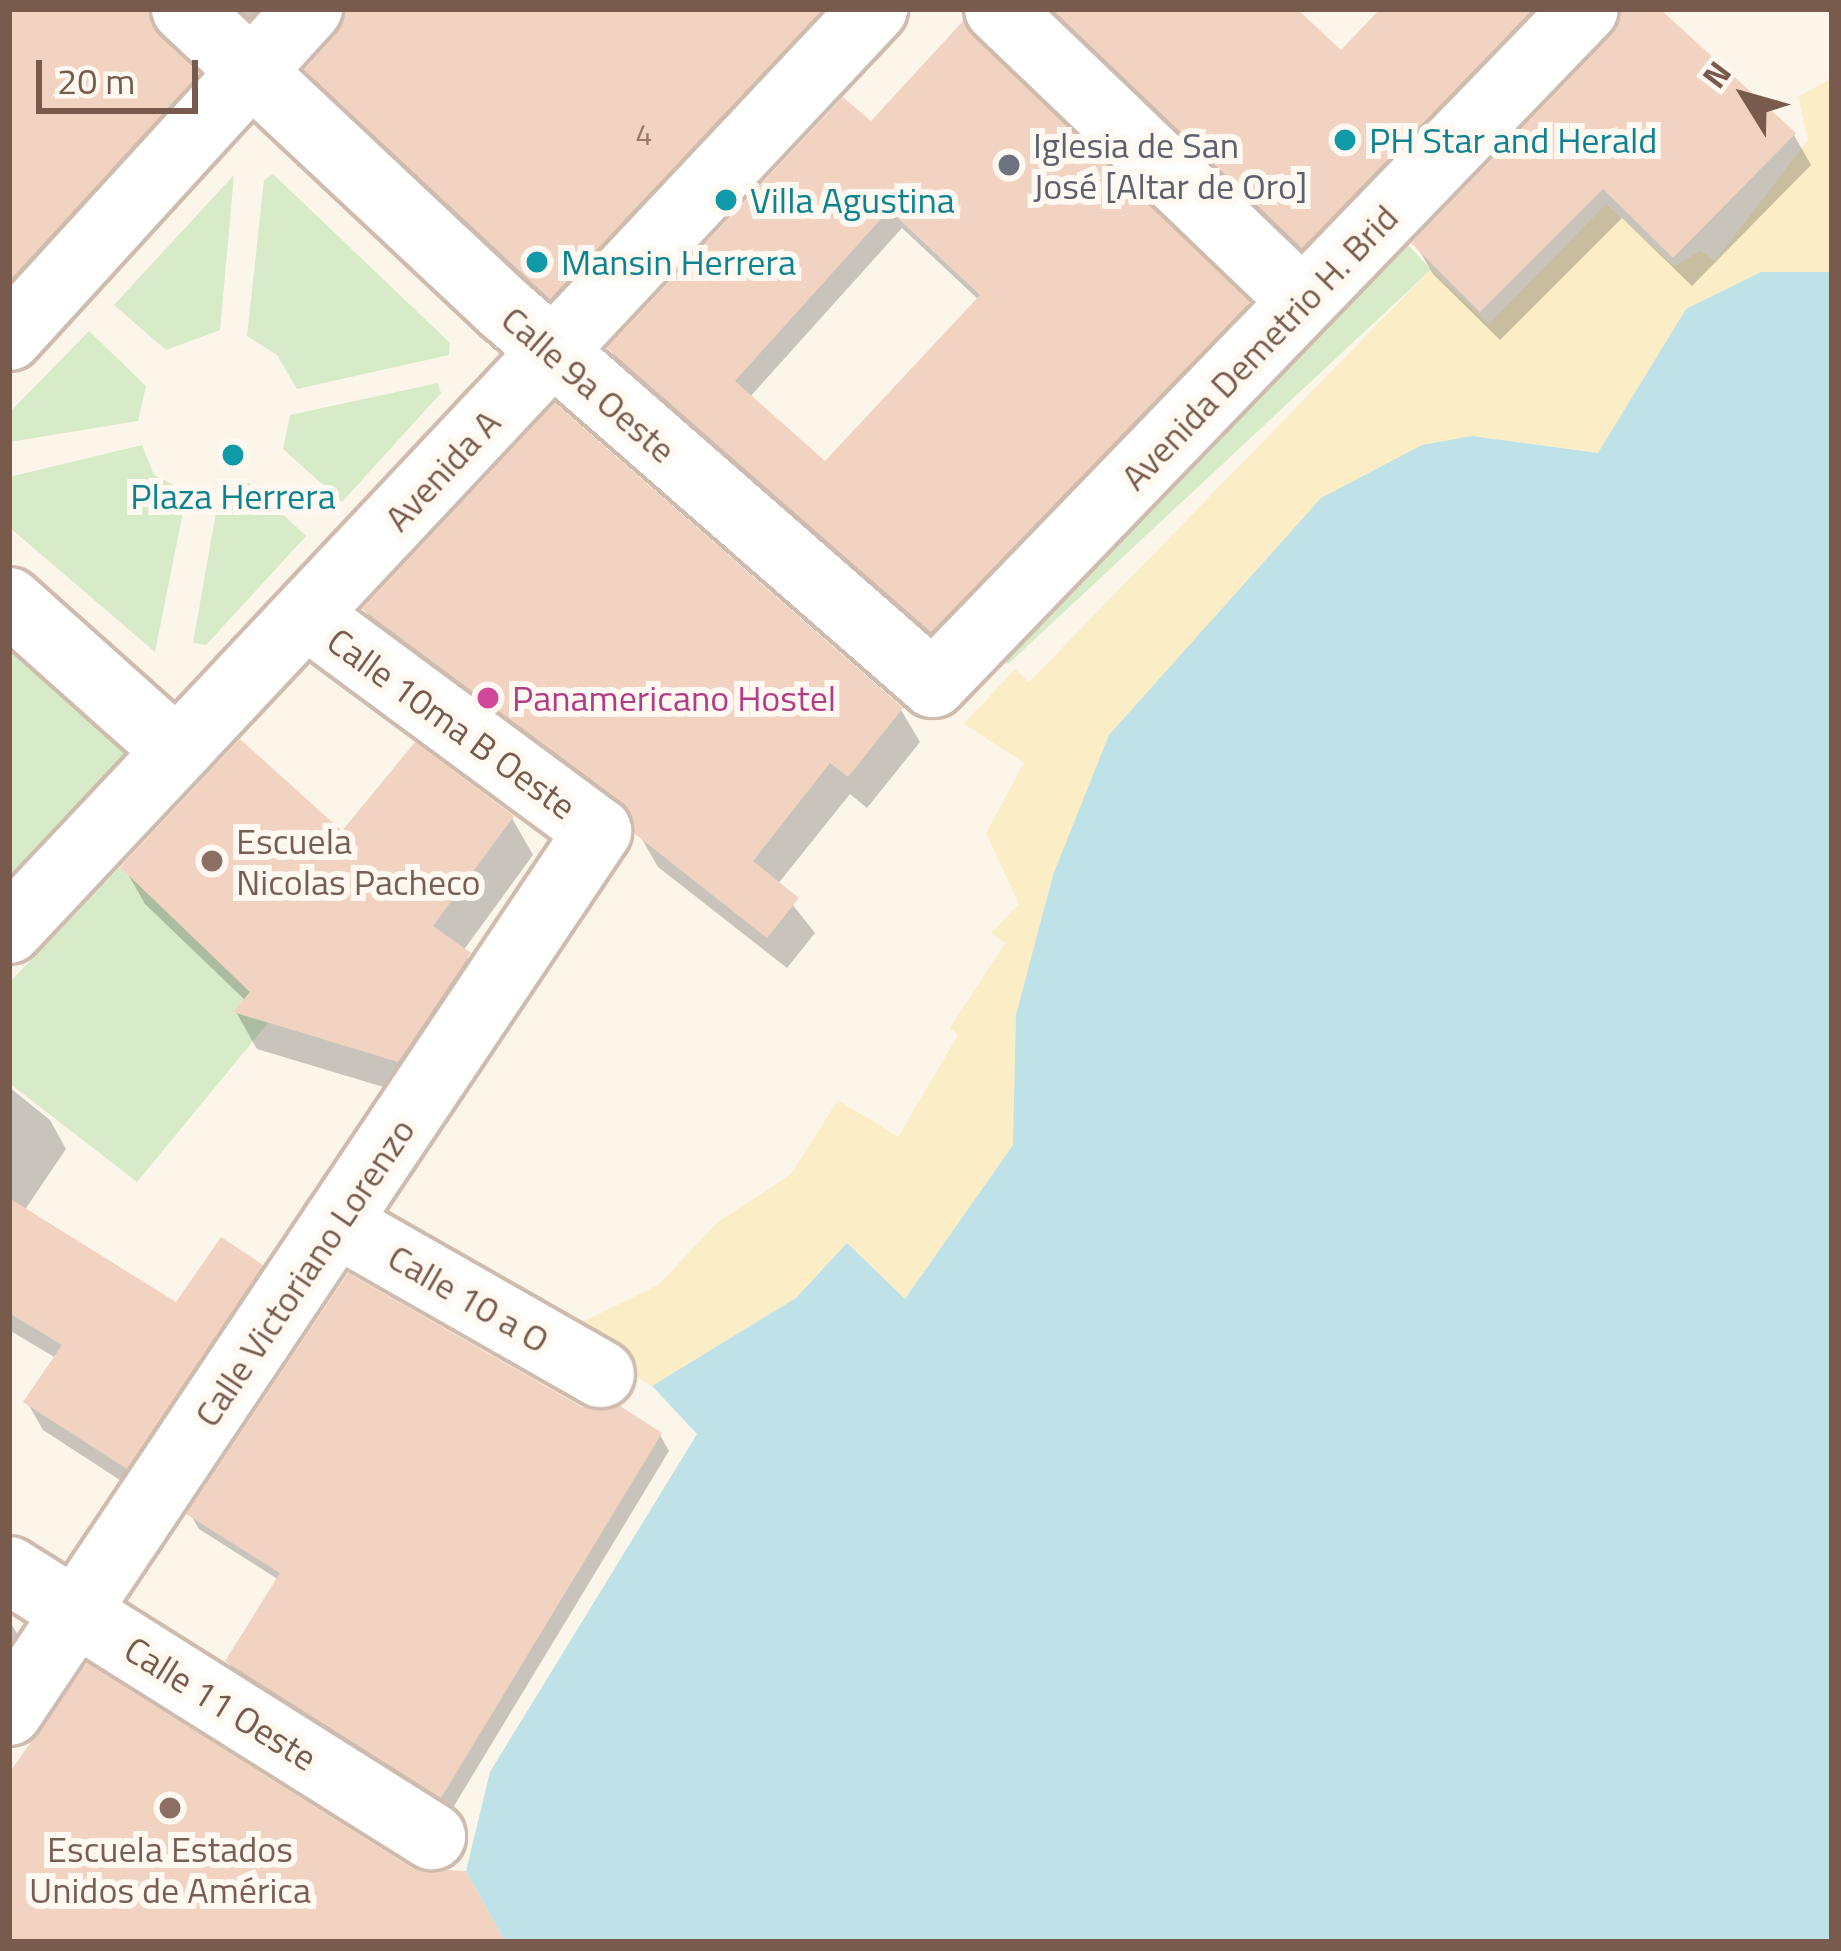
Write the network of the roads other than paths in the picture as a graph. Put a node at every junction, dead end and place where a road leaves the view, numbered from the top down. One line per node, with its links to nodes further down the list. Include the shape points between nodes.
1 (185, 9): 6 (street, Calle 9a Oeste)
2 (309, 9): 6 (street)
3 (874, 9): 9 (street, Avenida A)
4 (998, 9): 7 (street)
5 (1585, 9): 7 (street, Avenida Demetrio H. Brid)
6 (254, 72): 8 (street); 9 (street, Calle 9a Oeste)
7 (1303, 301): 12 (street, Avenida Demetrio H. Brid)
8 (9, 337)
9 (553, 353): 11 (street, Avenida A); 12 (street, Calle 9a Oeste)
10 (9, 601): 13 (street)
11 (306, 615): 13 (street, Avenida A); 14 (street, Calle 10ma B Oeste)
12 (933, 684)
13 (177, 752): 15 (street, Avenida A)
14 (598, 831): 16 (street, Calle Victoriano Lorenzo)
15 (9, 930)
16 (336, 1223): 17 (street, Calle 10 a O); 19 (street, Calle Victoriano Lorenzo)
17 (602, 1374)
18 (9, 1570): 19 (street, Calle 11 Oeste)
19 (76, 1611): 20 (street, Calle Victoriano Lorenzo); 21 (street, Calle 11 Oeste)
20 (9, 1712)
21 (432, 1836)

